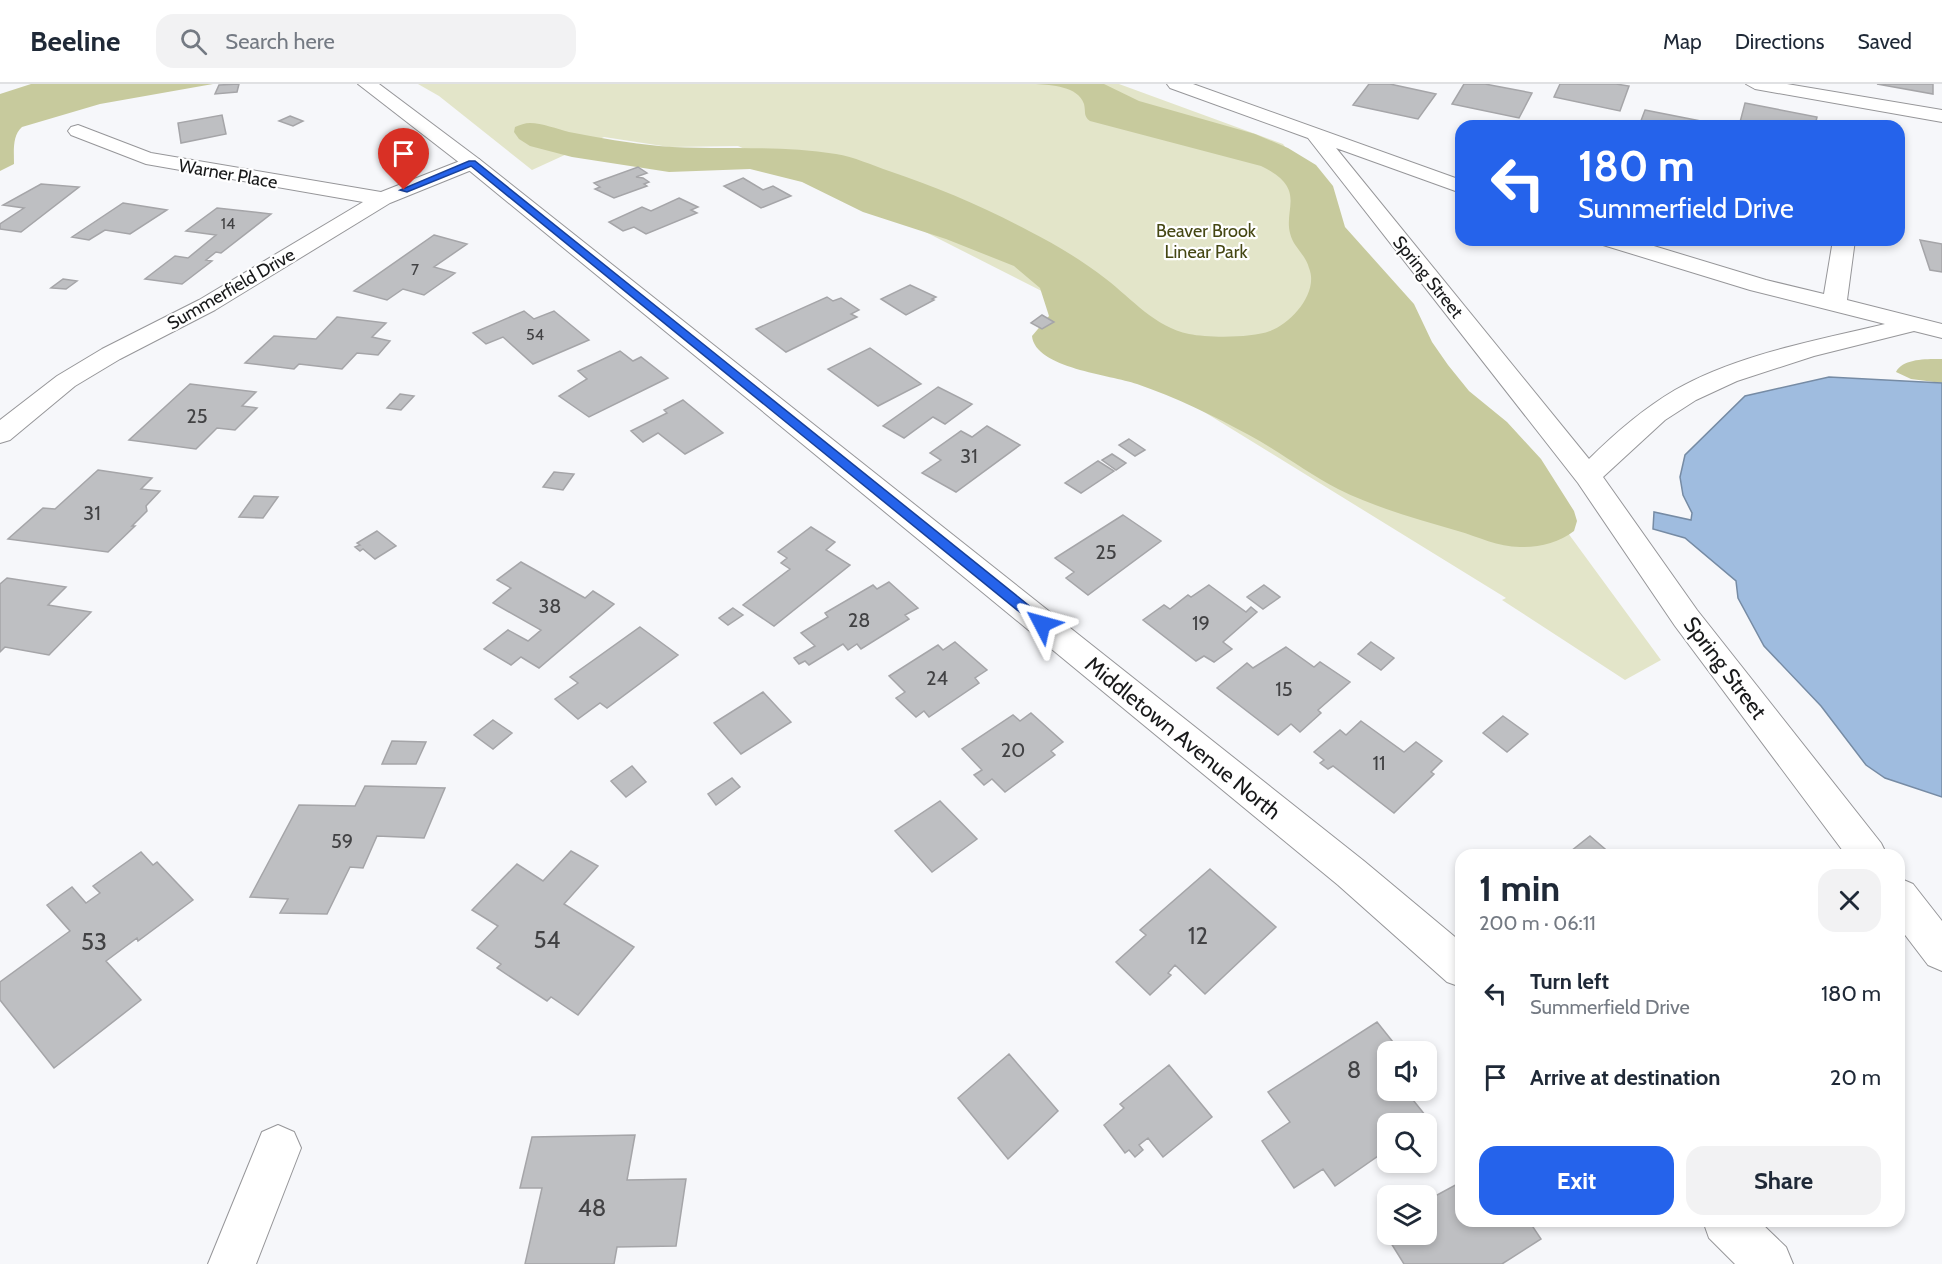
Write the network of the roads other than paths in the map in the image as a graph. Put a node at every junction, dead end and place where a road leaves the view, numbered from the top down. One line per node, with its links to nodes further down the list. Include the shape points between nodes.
1 (367, 84): 9 (street, Middletown Avenue North)
2 (1176, 84): 8 (street)
3 (1755, 84): 4 (street)
4 (1863, 104): 5 (street); 6 (street)
5 (1942, 116)
6 (1861, 120)
7 (78, 131): 11 (street, Warner Place, via 166,163)
8 (1314, 133): 10 (street); 18 (street, Spring Street)
9 (472, 163): 11 (street, Summerfield Drive); 22 (street, Middletown Avenue North, via 1351,873)
10 (1455, 185)
11 (383, 199): 17 (street, Summerfield Drive, via 207,305 66,381)
12 (1631, 246): 14 (street)
13 (1843, 246): 14 (street)
14 (1834, 306): 15 (street)
15 (1910, 325): 16 (street); 18 (street, via 1737,371 1701,386 1634,432)
16 (1942, 331)
17 (0, 434)
18 (1588, 476): 19 (street, Spring Street, via 1686,618)
19 (1863, 849)
20 (1905, 904): 21 (street)
21 (1942, 952)
22 (1455, 963)
23 (278, 1148): 25 (street)
24 (1732, 1227): 26 (street)
25 (232, 1264)
26 (1769, 1264)

